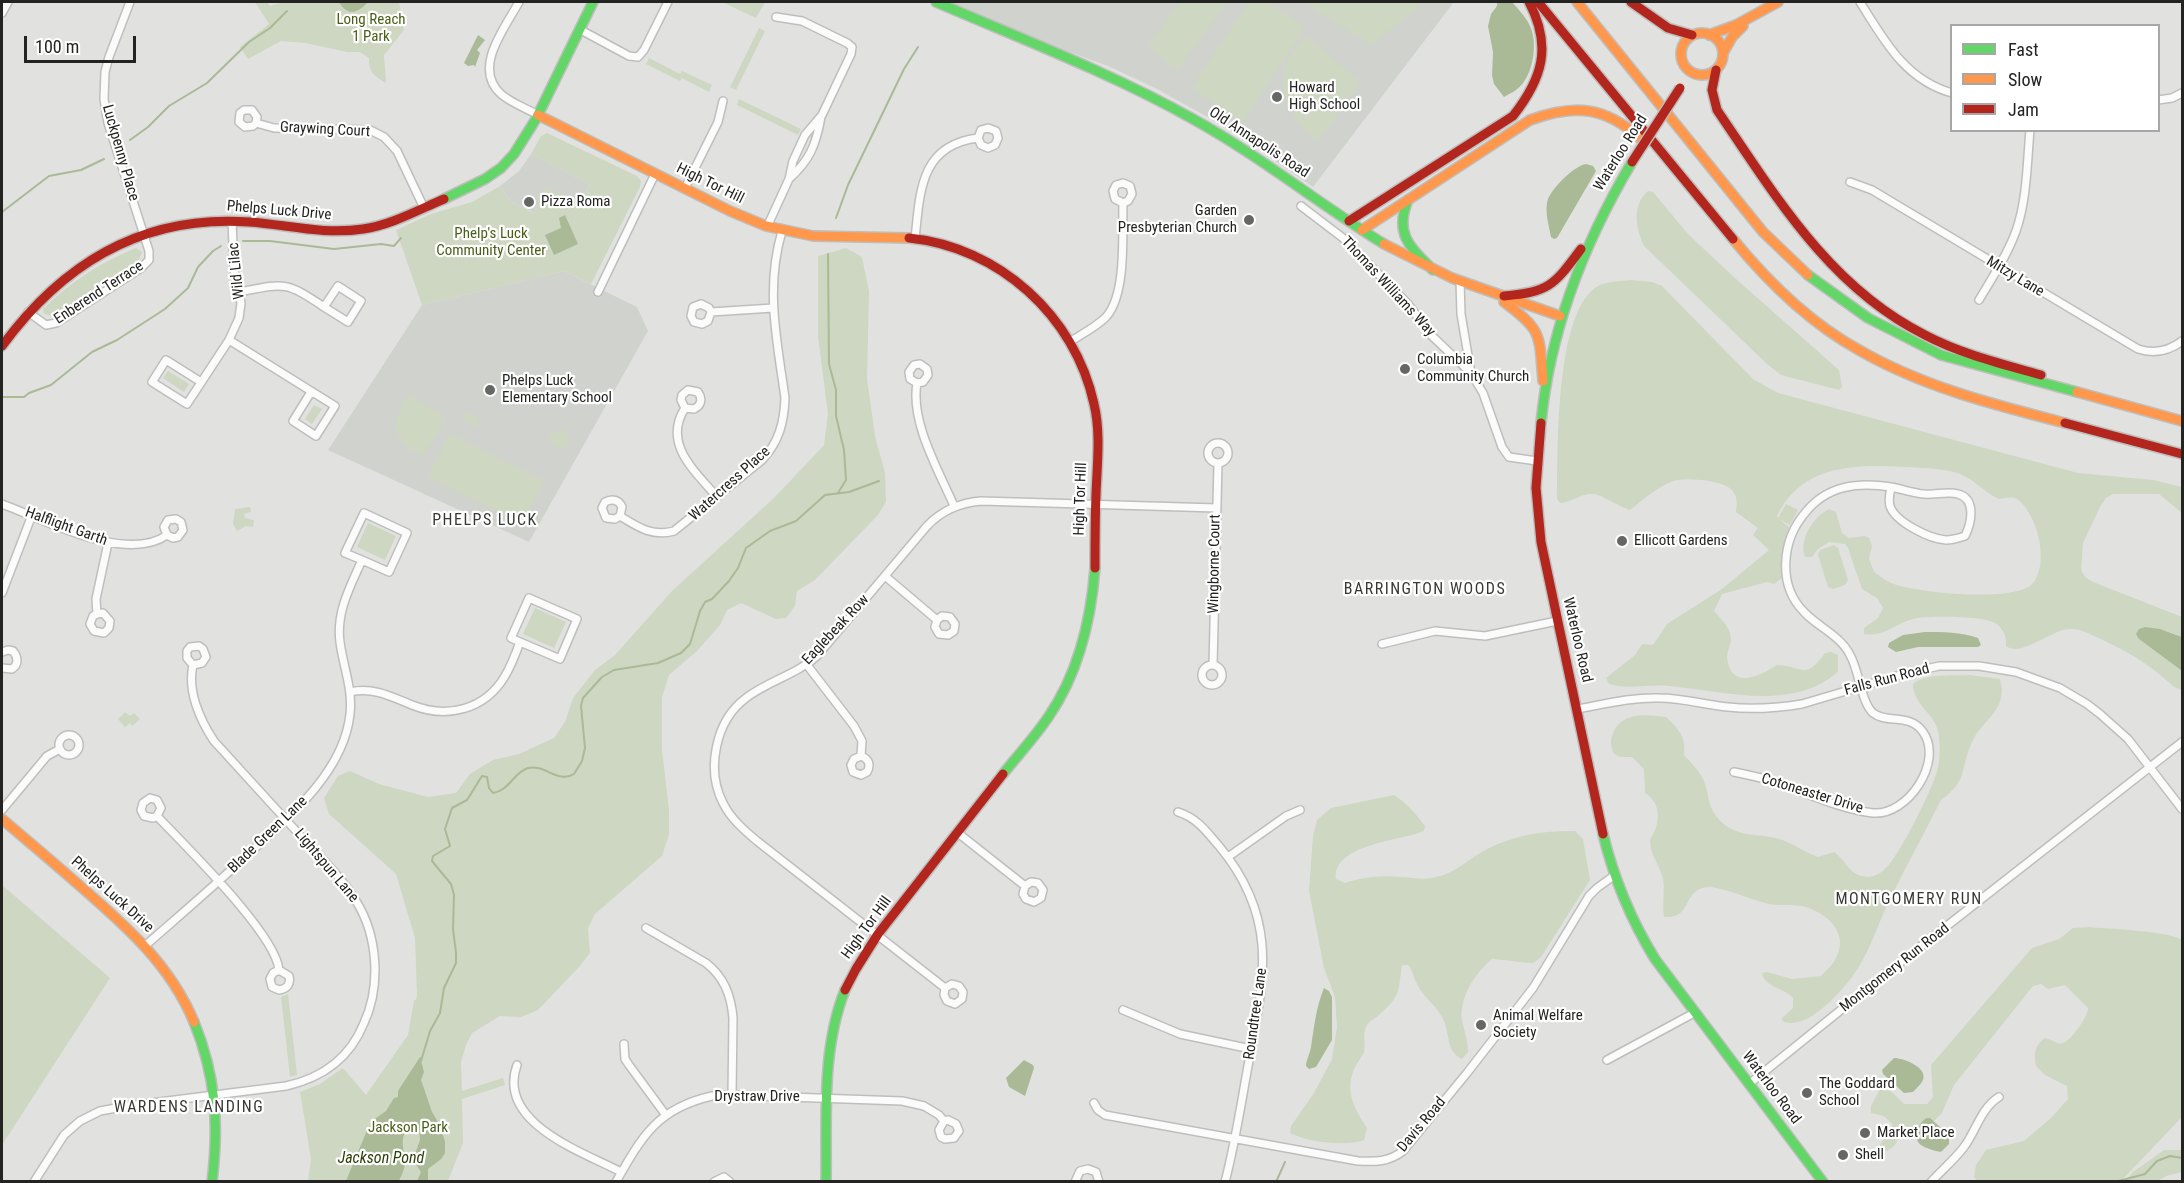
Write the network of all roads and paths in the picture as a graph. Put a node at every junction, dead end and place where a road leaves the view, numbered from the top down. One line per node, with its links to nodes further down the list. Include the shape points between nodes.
1 (8, 2): 13 (street)
2 (130, 2): 45 (street, Luckpenny Place, via 109,57 104,99)
3 (519, 2): 26 (street, via 492,53 489,73 503,96)
4 (593, 2): 16 (main road, Phelps Luck Drive)
5 (668, 2): 16 (street, via 638,57)
6 (936, 2): 41 (main road, Old Annapolis Road, via 1192,118)
7 (1529, 2): 41 (main road, via 1543,47 1536,84 1522,106 1513,116)
8 (1538, 2): 35 (main road)
9 (1577, 2): 70 (main road, via 1763,232 1841,301 1905,339 1941,354)
10 (1631, 2): 17 (main road, via 1668,28)
11 (1778, 2): 15 (main road)
12 (1860, 2): 22 (street, via 1898,60 1920,80)
13 (2, 13)
14 (776, 17): 27 (street, via 802,21 852,47)
15 (1748, 21): 18 (main road); 19 (main road)
16 (579, 30): 26 (main road, Phelps Luck Drive)
17 (1692, 35): 18 (main road); 21 (main road, via 1681,53)
18 (1709, 35): 19 (main road, via 1720,41)
19 (1723, 53): 20 (main road)
20 (1716, 70): 21 (main road, via 1703,75); 70 (main road, via 1711,91 1717,110 1801,233 1842,279 1866,298 1923,335 1958,350)
21 (1690, 72): 47 (main road, Waterloo Road, bridge)
22 (1950, 92)
23 (2182, 93): 24 (street)
24 (2160, 100)
25 (723, 101): 34 (street, via 718,122)
26 (538, 115): 31 (main road, High Tor Hill); 39 (main road, Phelps Luck Drive, via 516,152 501,168)
27 (822, 115): 32 (street, via 805,135); 32 (street, via 813,149)
28 (256, 123): 39 (street, Graywing Court, via 274,128 362,129 377,133 397,151)
29 (2030, 132): 48 (street, via 2019,219)
30 (978, 138): 46 (street, via 952,145 931,164 922,182)
31 (655, 174): 34 (main road, High Tor Hill); 52 (street)
32 (789, 179): 42 (street)
33 (1850, 182): 48 (street, Mitzy Lane, via 1872,190)
34 (685, 188): 42 (main road, High Tor Hill)
35 (1692, 191): 36 (main road, via 1623,123 1596,112 1563,109 1530,120); 72 (main road, via 1770,281 1827,329 1866,354 1953,392)
36 (1409, 199): 43 (main road); 49 (main road, via 1402,231)
37 (1123, 202): 61 (street, via 1116,301 1106,317)
38 (1301, 206): 64 (street, Thomas Williams Way, via 1343,238)
39 (424, 208): 40 (main road, Phelps Luck Drive, via 349,231 311,231)
40 (232, 221): 45 (main road, Phelps Luck Drive, via 190,224); 51 (street, Wild Lilac)
41 (1349, 221): 43 (main road, Old Annapolis Road)
42 (767, 226): 44 (main road, High Tor Hill)
43 (1362, 230): 49 (main road, Old Annapolis Road)
44 (782, 231): 46 (main road, High Tor Hill); 56 (street, Watercress Place, via 774,264)
45 (144, 235): 57 (main road, Phelps Luck Drive, via 79,267); 57 (street, Enberend Terrace, via 149,250 146,265 56,323 46,325)
46 (915, 239): 61 (main road, High Tor Hill, via 962,250 999,268 1031,291)
47 (1588, 240): 53 (main road, via 1546,291); 59 (main road, Waterloo Road)
48 (1999, 267): 54 (street); 62 (street, Mitzy Lane, via 2138,349 2164,351)
49 (1433, 270): 50 (main road, Old Annapolis Road)
50 (1460, 281): 53 (main road, Old Annapolis Road); 64 (street)
51 (239, 292): 55 (street, via 284,285); 60 (street, Wild Lilac, via 239,318)
52 (598, 292)
53 (1498, 297): 59 (main road, Old Annapolis Road); 68 (main road, via 1534,327)
54 (1978, 300)
55 (324, 307): 55 (street, via 338,286 361,301 348,322)
56 (773, 308): 58 (street); 76 (street, Watercress Place, via 785,398 784,421 771,450)
57 (28, 312): 63 (main road, Phelps Luck Drive)
58 (711, 312)
59 (1560, 316): 68 (main road, Waterloo Road)
60 (229, 340): 65 (street, Wild Lilac); 67 (street)
61 (1071, 341): 78 (main road, High Tor Hill, via 1094,404)
62 (2182, 341)
63 (2, 346)
64 (1471, 373): 73 (street, via 1506,453)
65 (201, 382): 65 (street, Wild Lilac, via 187,404 152,382 166,360)
66 (917, 383): 79 (street, via 915,401 921,424)
67 (312, 392): 67 (street, via 293,421 316,436 334,406)
68 (1544, 392): 73 (main road, Waterloo Road)
69 (685, 408): 76 (street, via 678,425 681,451)
70 (2167, 417): 71 (main road)
71 (2182, 422)
72 (2182, 454)
73 (1537, 461): 90 (main road, Waterloo Road, via 1537,514)
74 (1218, 463): 80 (street, Wingborne Court)
75 (1891, 487): 75 (street, via 1890,506 1900,518 1934,538 1965,536 1971,514 1964,497); 98 (street, via 1847,485 1826,495 1800,519 1786,553 1786,577 1793,596 1802,611 1846,647)
76 (717, 497): 82 (street, Watercress Place, via 682,526 667,533 643,530)
77 (2, 504): 81 (street, Halflight Garth)
78 (1096, 504): 79 (street, Eaglebeak Row, via 981,501); 80 (street, Eaglebeak Row); 113 (main road, High Tor Hill, via 1090,614 1070,678 1049,716)
79 (954, 506): 86 (street, Eaglebeak Row, via 934,519)
80 (1217, 508): 96 (street, Wingborne Court)
81 (32, 515): 84 (street, Halflight Garth); 87 (street)
82 (620, 516)
83 (166, 535): 84 (street, Halflight Garth, via 143,544)
84 (108, 543): 88 (street, via 96,599)
85 (362, 560): 85 (street, via 345,553 363,513 407,532 388,572); 99 (street, Blade Green Lane, via 340,615 340,643)
86 (885, 576): 89 (street); 95 (street, Eaglebeak Row)
87 (2, 593)
88 (97, 614)
89 (937, 620)
90 (1557, 621): 92 (street, via 1485,636 1435,631); 100 (main road, Waterloo Road)
91 (520, 642): 91 (street, via 512,639 529,598 577,619 560,659); 99 (street, via 496,689 466,709 432,712 382,692)
92 (1382, 644)
93 (2, 652): 97 (street, via 13,651 17,664 12,669)
94 (193, 665): 112 (street, Lightspun Lane, via 196,704 205,728)
95 (807, 665): 103 (street, via 854,726 862,741); 119 (street, Eaglebeak Row, via 745,699 735,709 717,744 715,781 722,802 744,830)
96 (1213, 665)
97 (2, 668)
98 (1862, 687): 100 (street, Falls Run Road, via 1802,704 1766,709 1660,698); 104 (street, Falls Run Road, via 1940,666 1979,666 2016,672 2060,688 2087,704 2128,740); 105 (street, Cotoneaster Drive, via 1873,713 1912,723 1927,740 1928,758 1922,777 1911,797 1901,805 1890,812 1860,811)
99 (350, 692): 112 (street, Blade Green Lane, via 348,726 336,755 313,792)
100 (1578, 709): 115 (main road, Waterloo Road)
101 (2182, 742): 104 (street, Montgomery Run Road)
102 (60, 749): 107 (street, via 47,756)
103 (861, 756)
104 (2151, 767): 106 (street, Falls Run Road); 129 (street, Montgomery Run Road)
105 (1734, 772)
106 (2182, 809)
107 (2, 810)
108 (1300, 810): 114 (street)
109 (1178, 812): 114 (street, Roundtree Lane, via 1194,818)
110 (158, 816): 116 (street)
111 (2, 819): 120 (main road, Phelps Luck Drive)
112 (286, 819): 116 (street, Blade Green Lane); 130 (street, Lightspun Lane, via 356,900 367,923 375,971 368,1016 353,1045 323,1072 298,1083)
113 (958, 833): 117 (street); 119 (main road, High Tor Hill)
114 (1228, 857): 126 (street, Roundtree Lane, via 1251,899 1262,938 1262,992)
115 (1615, 875): 124 (main road, Waterloo Road, via 1649,949); 137 (street, Davis Road, via 1589,896 1533,988 1396,1156 1376,1162 1358,1161)
116 (218, 882): 120 (street, Blade Green Lane); 121 (street, via 268,942)
117 (1025, 886)
118 (646, 928): 131 (street, via 706,963 725,984 733,1018)
119 (878, 934): 122 (street, Eaglebeak Row); 133 (main road, High Tor Hill, via 839,1005 831,1043)
120 (147, 945): 130 (main road, Phelps Luck Drive, via 192,1015)
121 (279, 970)
122 (945, 988)
123 (1123, 1010): 126 (street, via 1180,1034)
124 (1694, 1013): 127 (street); 129 (main road, Waterloo Road)
125 (624, 1044): 135 (street, via 625,1059)
126 (1251, 1049): 137 (street, Roundtree Lane)
127 (1607, 1060)
128 (518, 1065): 138 (street, via 514,1089 528,1118 548,1134)
129 (1749, 1084): 148 (main road, Waterloo Road)
130 (215, 1094): 139 (street, Lightspun Lane, via 110,1109 88,1116 64,1135); 140 (main road, Phelps Luck Drive, via 217,1141)
131 (732, 1095): 133 (street, Drystraw Drive); 135 (street, Drystraw Drive, via 698,1099)
132 (2000, 1097): 149 (street, via 1986,1110 1964,1147)
133 (828, 1098): 136 (street, Drystraw Drive, via 914,1103); 144 (main road, High Tor Hill)
134 (1094, 1104): 137 (street, Davis Road, via 1105,1115)
135 (665, 1114): 138 (street, Drystraw Drive)
136 (944, 1121)
137 (1235, 1140): 147 (street, Roundtree Lane)
138 (621, 1172): 141 (street, Drystraw Drive)
139 (34, 1182)
140 (212, 1182)
141 (616, 1182)
142 (714, 1182): 143 (street, via 724,1177)
143 (730, 1182)
144 (826, 1182)
145 (1075, 1182): 146 (street, via 1076,1175 1088,1169 1097,1173)
146 (1099, 1182)
147 (1225, 1182)
148 (1823, 1182)
149 (1931, 1182)

